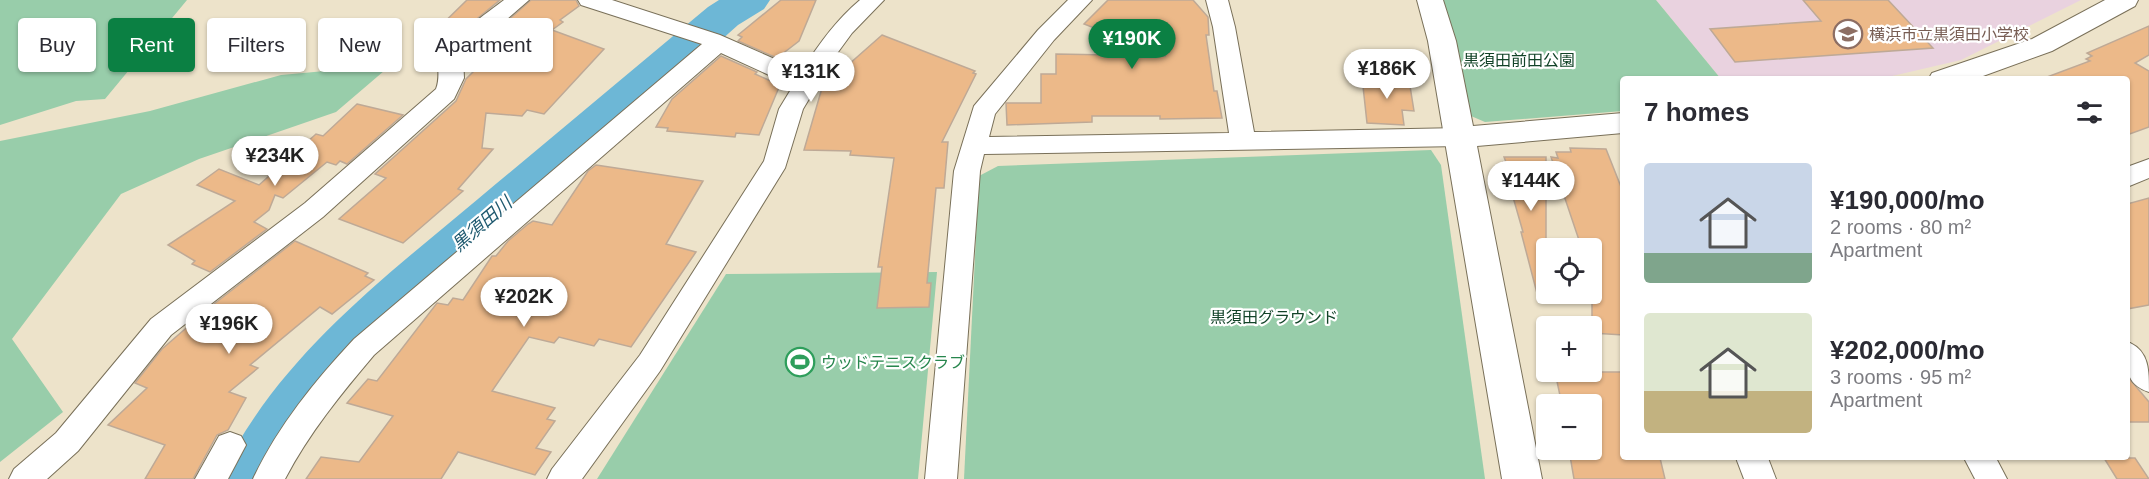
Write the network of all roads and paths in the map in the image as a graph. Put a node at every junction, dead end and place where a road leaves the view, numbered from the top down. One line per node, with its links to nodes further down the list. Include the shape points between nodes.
1 (518, 0): 23 (street, via 453,52 452,78 446,93 314,210 161,327 67,442)
2 (589, 0): 8 (street)
3 (873, 0): 11 (street, via 829,44)
4 (1081, 0): 15 (street, via 1046,35 983,112)
5 (1217, 0): 14 (street)
6 (1430, 0): 13 (street)
7 (2125, 0): 10 (street, via 2042,45)
8 (631, 5): 9 (street)
9 (715, 41): 11 (street); 25 (street, via 364,347 290,439)
10 (1953, 76)
11 (807, 83): 26 (street, via 791,109 776,162 650,363)
12 (1620, 123): 13 (street)
13 (1461, 137): 14 (street); 28 (street)
14 (1242, 140): 15 (street)
15 (973, 146): 27 (street, via 967,171)
16 (2149, 168): 17 (street)
17 (2130, 177)
18 (2136, 353): 19 (street)
19 (2149, 380)
20 (230, 445): 24 (street)
21 (1753, 460): 29 (street)
22 (1981, 460): 30 (street)
23 (25, 479)
24 (211, 479)
25 (269, 479)
26 (563, 479)
27 (940, 479)
28 (1522, 479)
29 (1760, 479)
30 (1991, 479)

